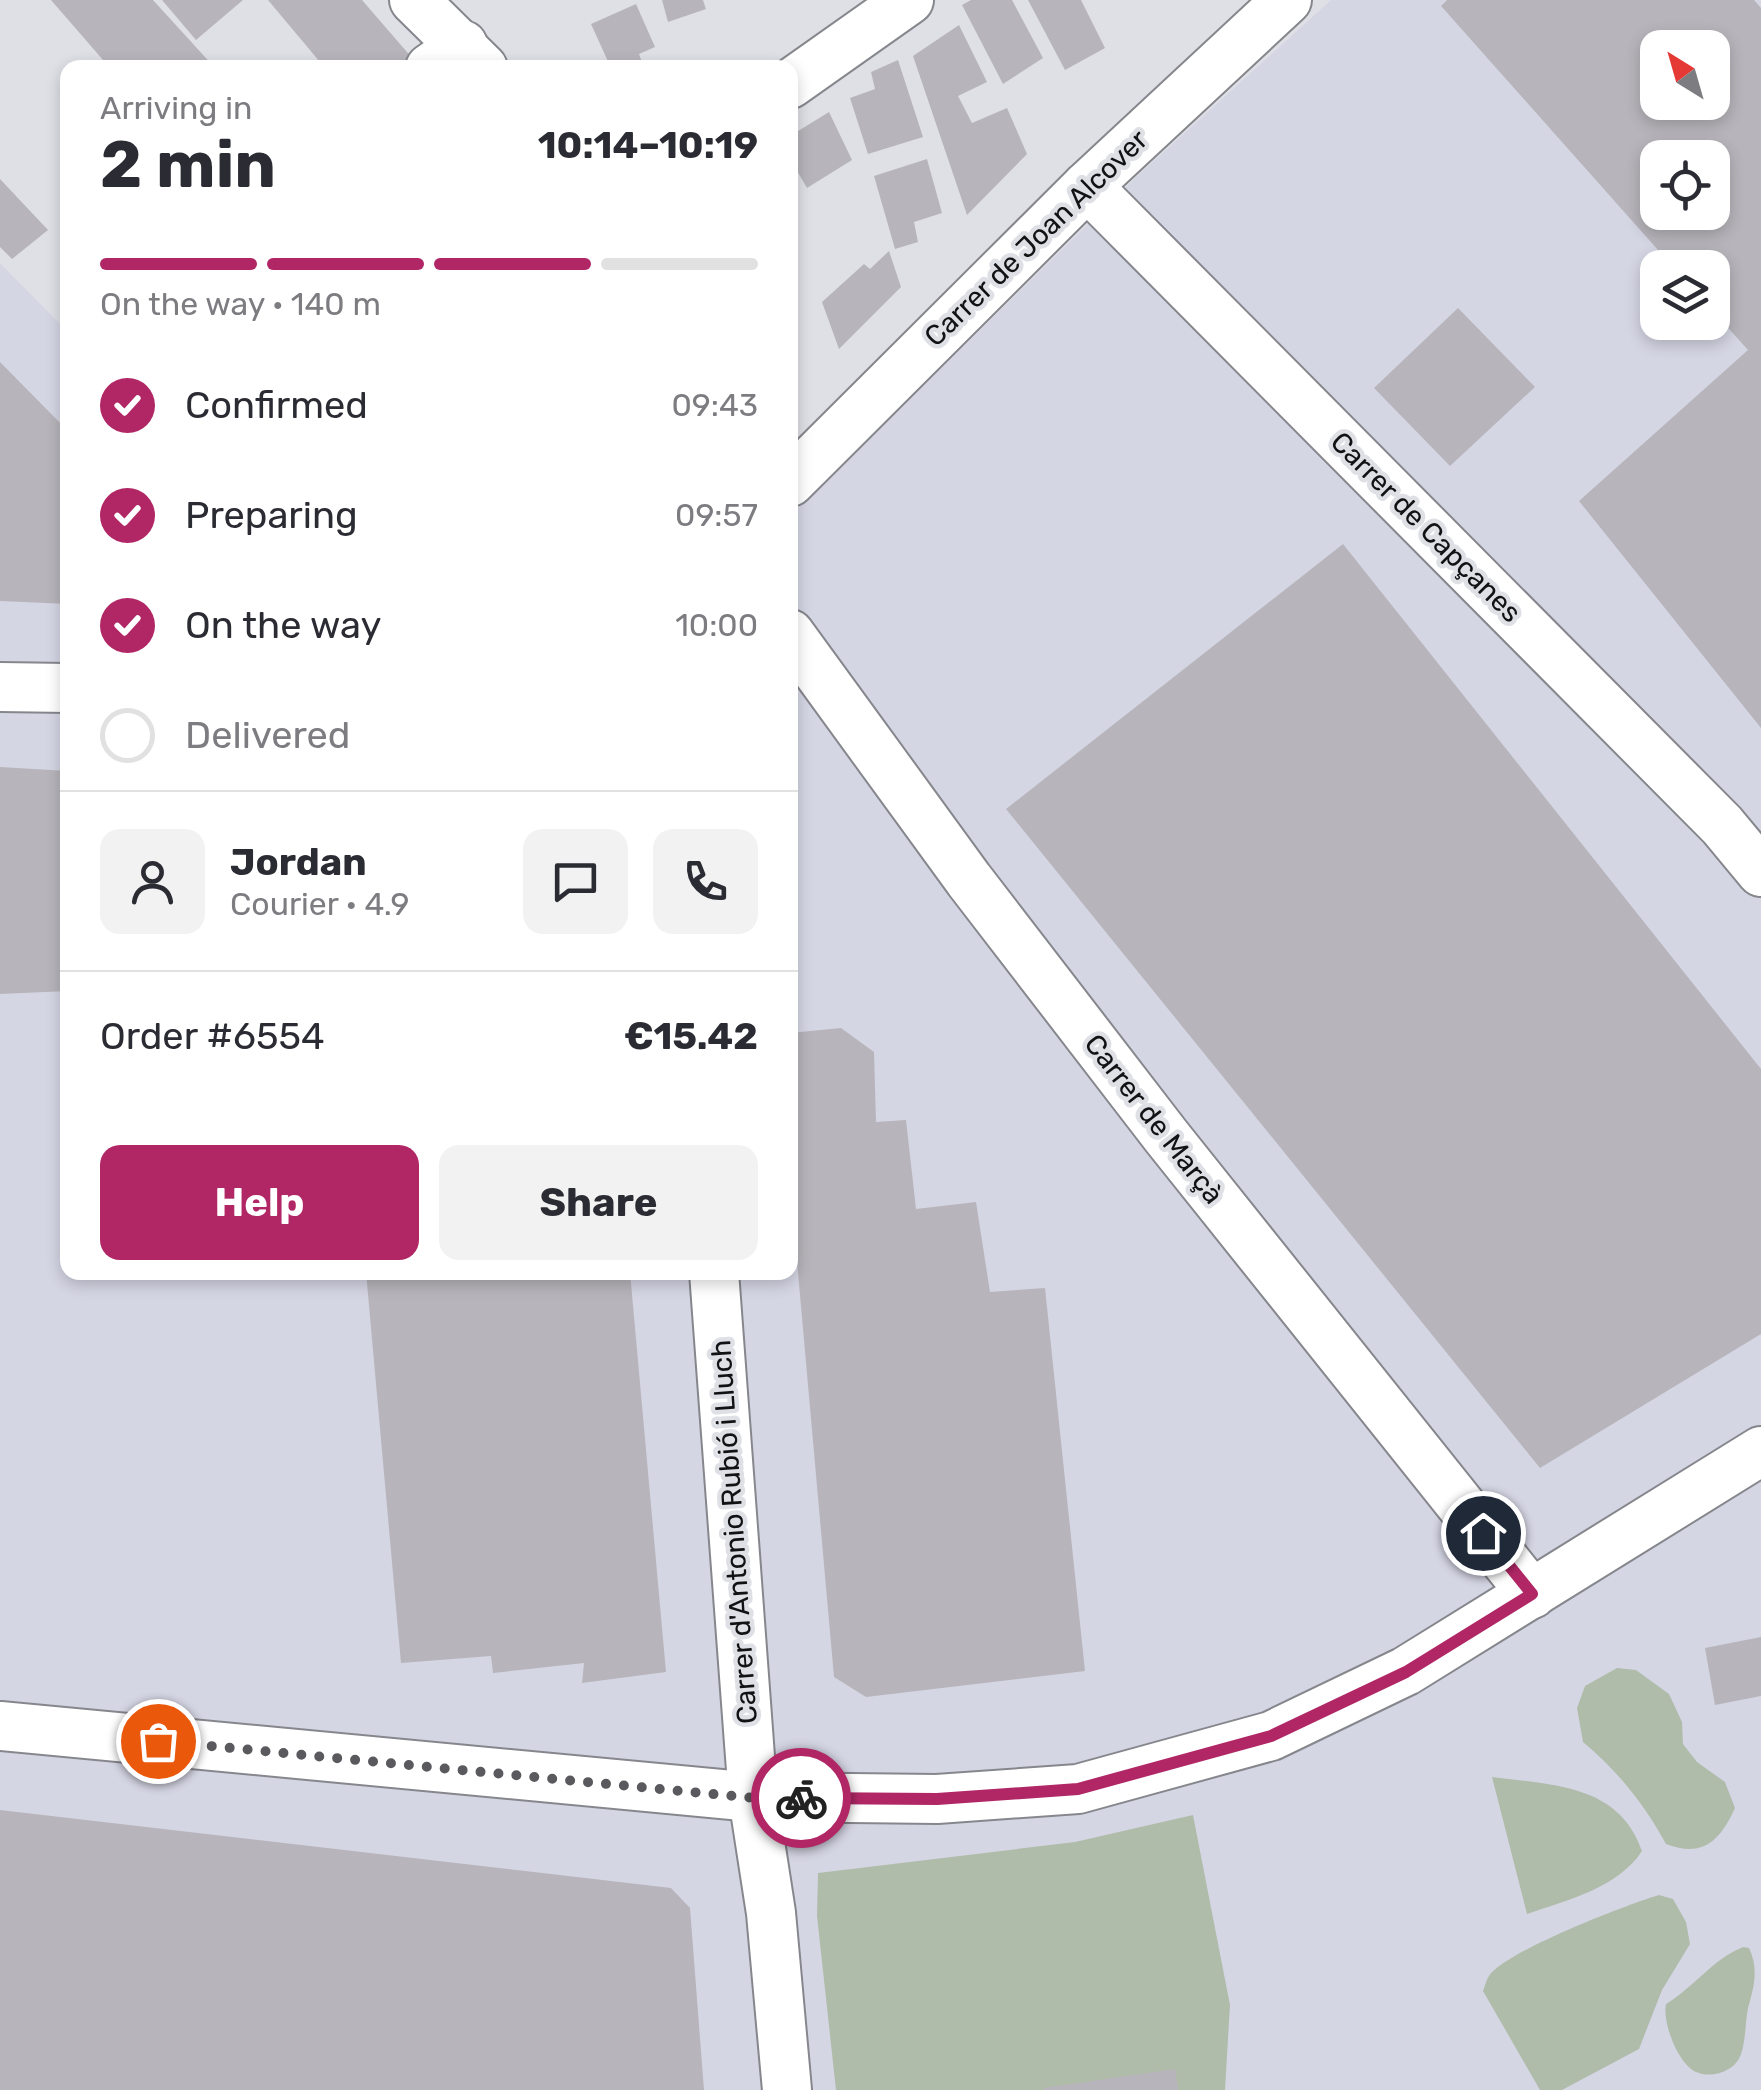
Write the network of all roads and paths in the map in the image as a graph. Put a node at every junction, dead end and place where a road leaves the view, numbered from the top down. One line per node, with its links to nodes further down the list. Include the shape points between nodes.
1 (414, 0): 4 (street)
2 (909, 0): 5 (street)
3 (1288, 0): 6 (street, Carrer de Joan Alcover)
4 (459, 60)
5 (798, 78)
6 (1087, 186): 7 (street, Carrer de Joan Alcover); 11 (street, Carrer de Capçanes, via 1722,825)
7 (799, 452)
8 (798, 645): 14 (street, Carrer de Marçà, via 1166,1136)
9 (0, 686): 10 (street)
10 (60, 688)
11 (1761, 872)
12 (715, 1280): 16 (street, Carrer d'Antonio Rubió i Lluch)
13 (1761, 1451): 14 (street)
14 (1532, 1594): 16 (street, via 1406,1672 1271,1736 1078,1789 937,1799)
15 (0, 1726): 16 (street)
16 (754, 1798): 17 (street, Carrer d'Antonio Rubió i Lluch)
17 (787, 2090)

